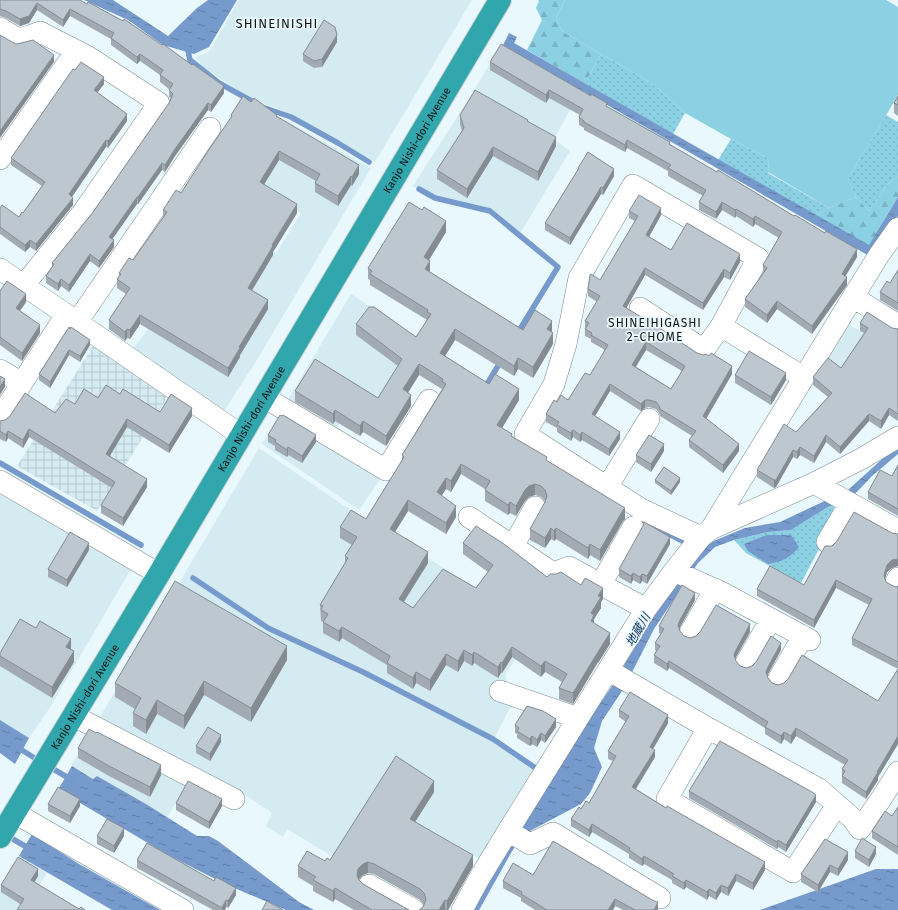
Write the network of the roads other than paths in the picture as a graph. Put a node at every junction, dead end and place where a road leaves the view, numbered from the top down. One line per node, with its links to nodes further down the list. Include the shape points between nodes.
1 (500, 0): 17 (highway, Kanjo Nishi-dori Avenue)
2 (0, 28): 3 (street, via 18,39 40,32)
3 (76, 51): 5 (street); 8 (street, via 159,103 83,212)
4 (210, 128): 11 (street)
5 (0, 159)
6 (898, 228): 9 (street)
7 (1, 273): 8 (street)
8 (24, 286): 11 (street)
9 (853, 297): 12 (street); 15 (street)
10 (640, 308): 13 (street, via 704,350)
11 (72, 318): 16 (street); 21 (street)
12 (898, 325)
13 (721, 326): 15 (street); 25 (street, via 758,258 633,184 579,278 566,344 554,384 525,434)
14 (0, 370): 16 (street)
15 (803, 377): 31 (street)
16 (22, 383): 19 (street)
17 (264, 397): 18 (street, via 386,470); 21 (highway, Kanjo Nishi-dori Avenue)
18 (429, 400)
19 (0, 417)
20 (649, 419): 25 (street)
21 (241, 435): 35 (highway, Kanjo Nishi-dori Avenue)
22 (897, 438): 24 (street)
23 (0, 481): 35 (street)
24 (814, 483): 26 (street); 31 (street)
25 (607, 487): 31 (street, via 640,509)
26 (850, 503): 30 (street); 32 (street)
27 (536, 507): 33 (street)
28 (469, 517): 33 (street)
29 (633, 526): 36 (street)
30 (898, 530)
31 (706, 533): 34 (street)
32 (827, 542)
33 (513, 546): 36 (street, via 553,573 569,567)
34 (680, 563): 37 (street); 38 (street)
35 (158, 574): 45 (highway, Kanjo Nishi-dori Avenue)
36 (601, 584): 38 (street)
37 (707, 586): 39 (street); 40 (street)
38 (646, 609): 42 (street)
39 (771, 619): 41 (street); 43 (street, via 806,638)
40 (690, 633)
41 (746, 663)
42 (608, 670): 46 (street); 47 (street)
43 (778, 680)
44 (500, 691): 46 (street)
45 (74, 716): 49 (street); 51 (highway, Kanjo Nishi-dori Avenue)
46 (578, 718): 52 (street)
47 (708, 728): 50 (street, via 819,789); 50 (street, via 667,799 793,872)
48 (898, 772): 50 (street, via 860,829)
49 (234, 799)
50 (837, 805)
51 (8, 824): 55 (street)
52 (508, 831): 54 (street, via 530,844 552,833); 57 (street)
53 (369, 885): 56 (street)
54 (660, 898)
55 (183, 910)
56 (414, 910)
57 (462, 910)

